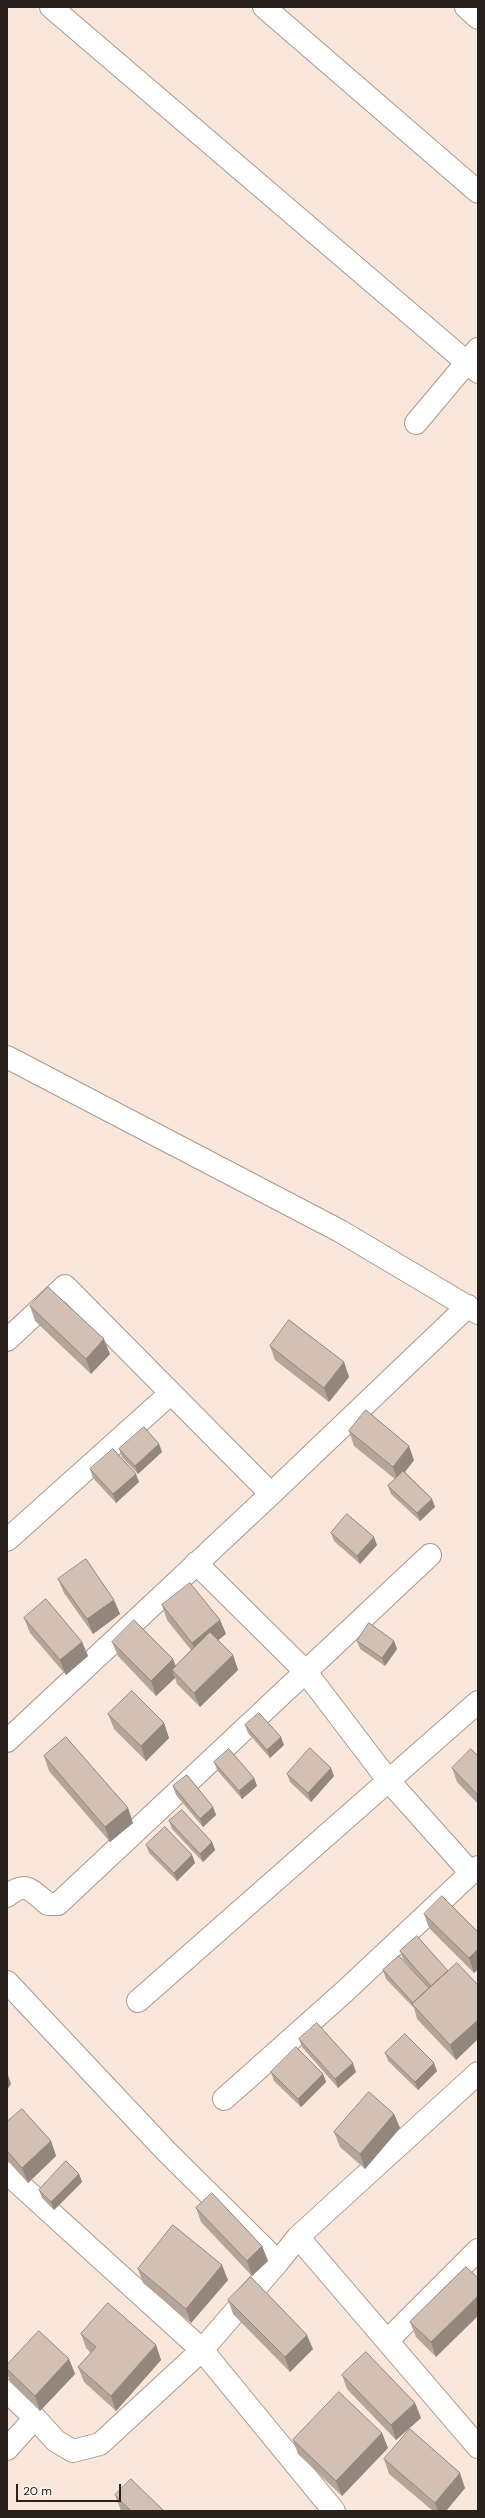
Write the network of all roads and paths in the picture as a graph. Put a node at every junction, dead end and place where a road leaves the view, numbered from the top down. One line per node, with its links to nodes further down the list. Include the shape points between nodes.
1 (51, 7): 6 (street)
2 (264, 7): 5 (street)
3 (466, 7): 4 (street)
4 (478, 18)
5 (478, 192)
6 (474, 361): 7 (street)
7 (416, 423)
8 (7, 1057): 9 (street, via 340,1231)
9 (473, 1309): 12 (street)
10 (7, 1340): 11 (street, via 65,1286)
11 (171, 1392): 12 (street); 13 (street)
12 (271, 1494): 15 (street)
13 (7, 1540)
14 (430, 1555): 16 (street)
15 (196, 1563): 16 (street); 18 (street)
16 (305, 1671): 19 (street); 21 (street, via 58,1904 48,1904 28,1887 22,1887)
17 (478, 1702): 19 (street)
18 (7, 1741)
19 (388, 1780): 20 (street); 23 (street)
20 (474, 1870): 25 (street, via 343,1993)
21 (7, 1896)
22 (7, 1982): 29 (street, via 166,2151)
23 (138, 2001)
24 (478, 2073): 27 (street)
25 (224, 2099)
26 (7, 2174): 31 (street)
27 (298, 2237): 29 (street); 30 (street)
28 (478, 2250): 30 (street)
29 (278, 2262): 31 (street)
30 (387, 2340): 34 (street)
31 (202, 2350): 33 (street, via 100,2444 73,2451 56,2441); 36 (street)
32 (7, 2391): 33 (street)
33 (35, 2418): 35 (street)
34 (478, 2447)
35 (7, 2449)
36 (334, 2511)

